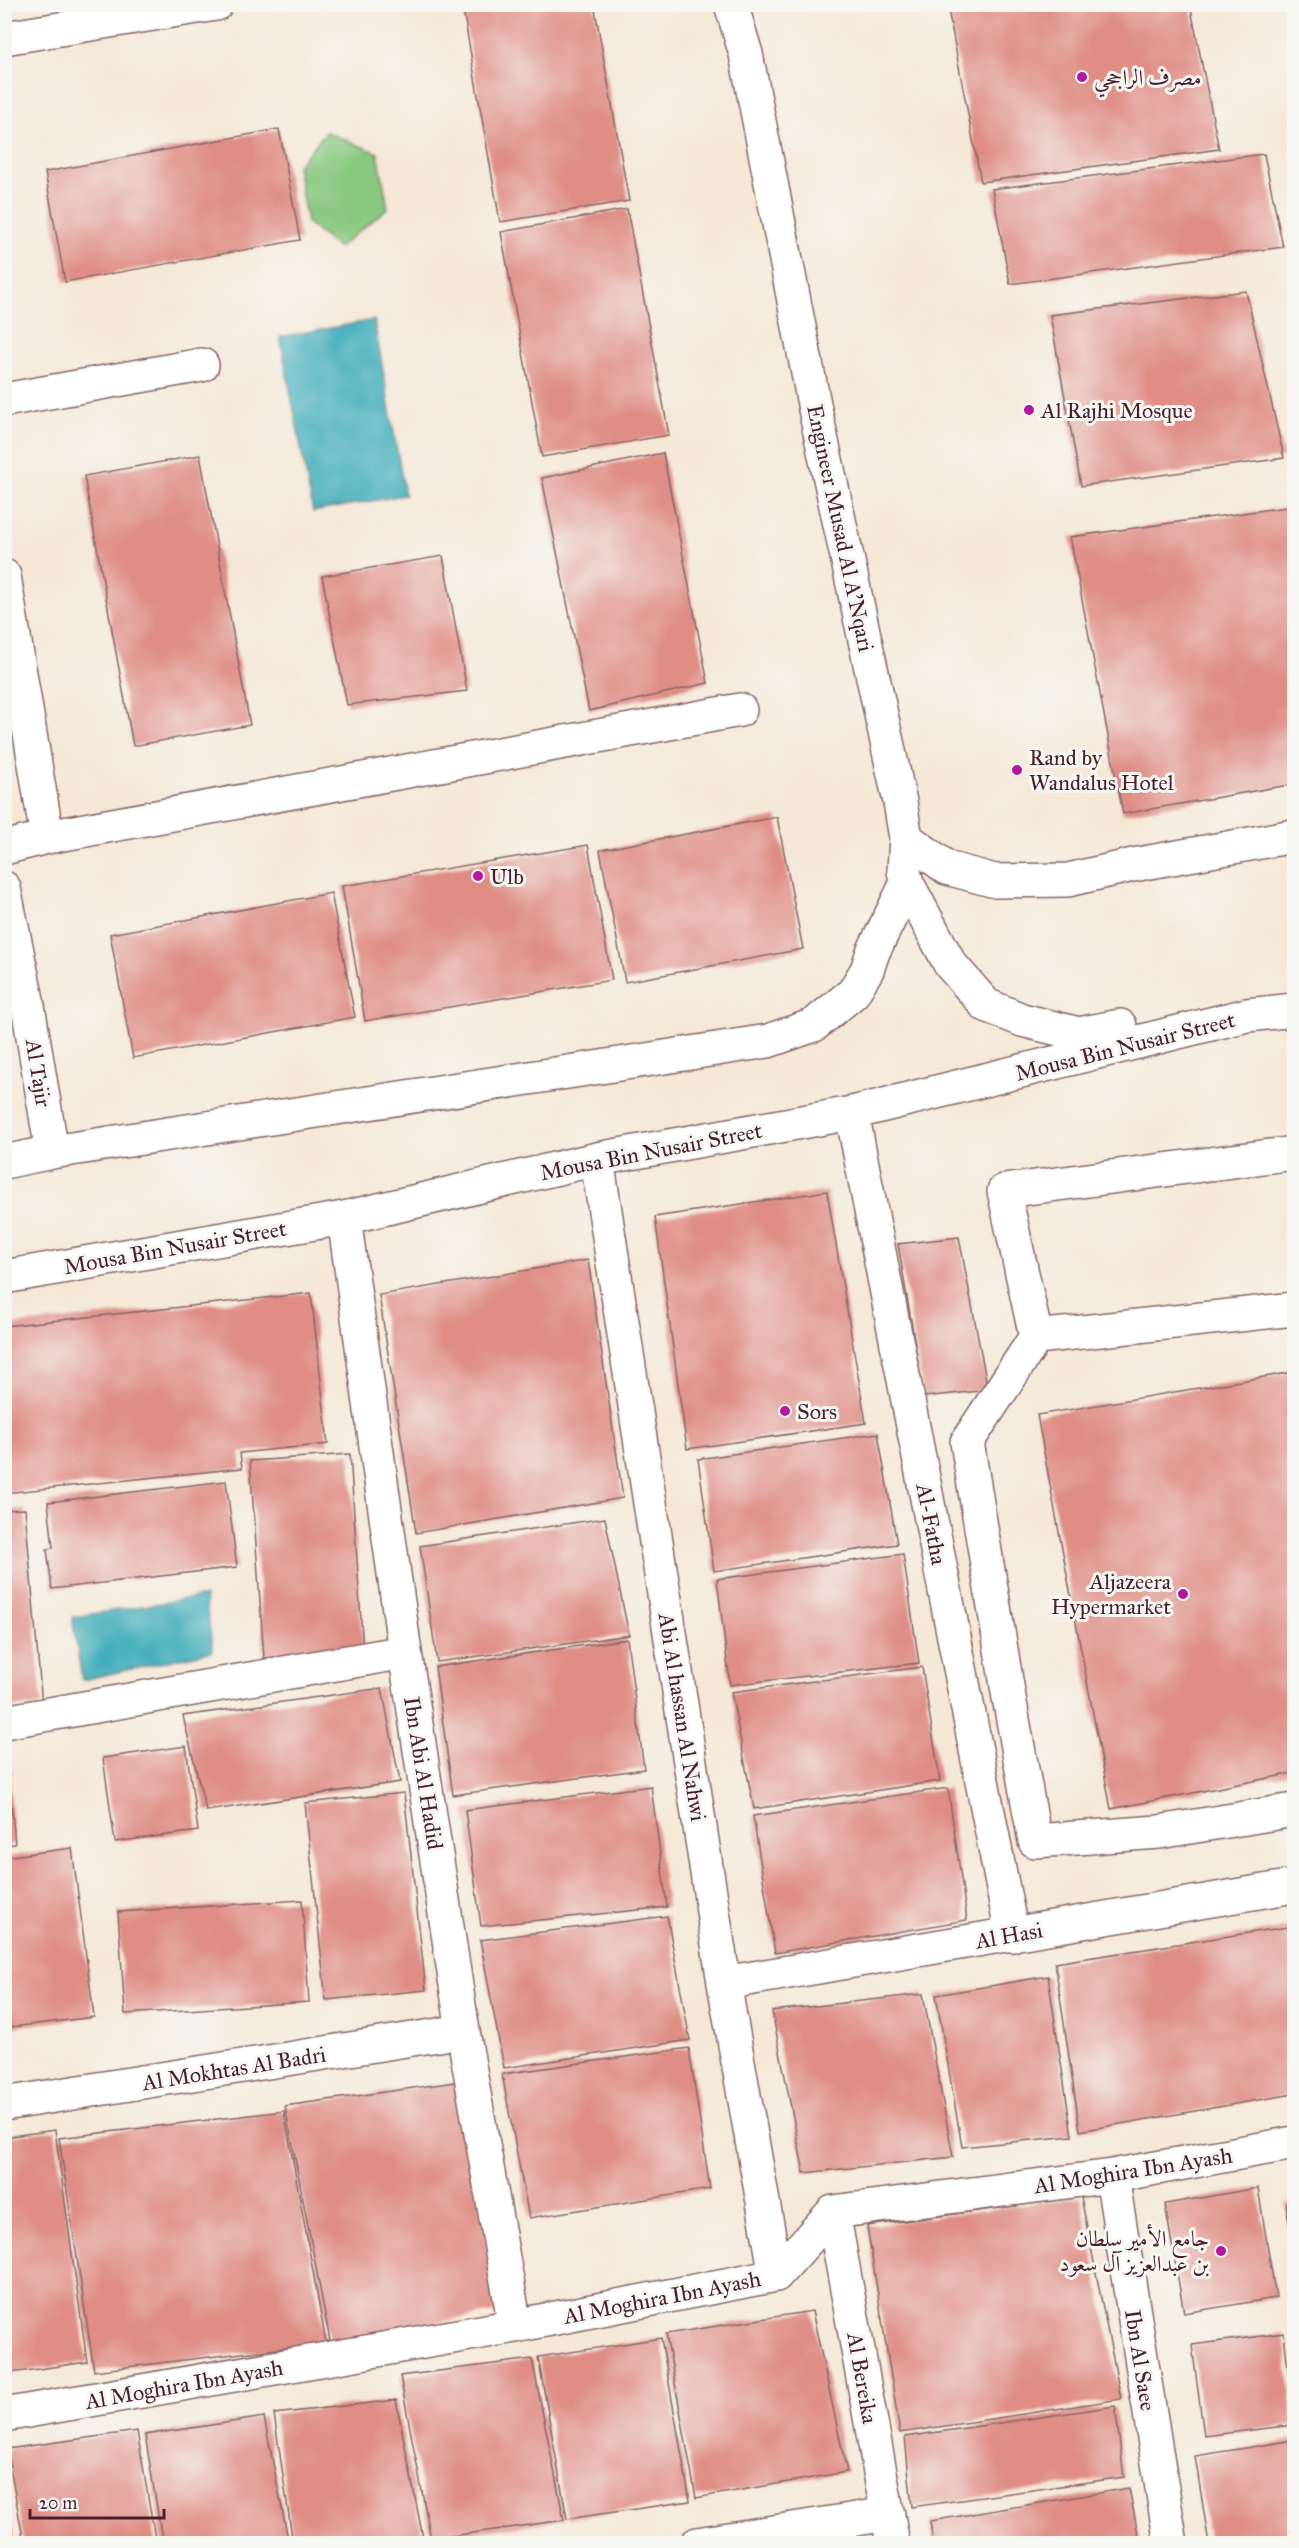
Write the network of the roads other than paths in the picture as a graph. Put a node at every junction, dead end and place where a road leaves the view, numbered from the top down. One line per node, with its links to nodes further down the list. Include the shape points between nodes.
1 (216, 4): 4 (street)
2 (731, 4): 5 (street, Engineer Musad Al A'Nqari)
3 (742, 4): 5 (street)
4 (4, 38)
5 (747, 54): 12 (street, Engineer Musad Al A'Nqari, via 815,409)
6 (202, 365): 7 (street)
7 (4, 400)
8 (4, 576): 11 (street)
9 (740, 710): 11 (street)
10 (1294, 836): 12 (street, via 1068,880 995,881 947,868)
11 (47, 837): 13 (street)
12 (906, 838): 14 (street, Engineer Musad Al A'Nqari)
13 (4, 848)
14 (907, 883): 17 (street, via 951,964 986,1005 1022,1020 1080,1034 1128,1025); 19 (street, via 853,993 814,1025 768,1041)
15 (4, 888): 19 (street, Al Tajir)
16 (1294, 1010): 17 (street, Mousa Bin Nusair Street)
17 (1247, 1016): 18 (street, Mousa Bin Nusair Street)
18 (852, 1113): 21 (street, Mousa Bin Nusair Street); 31 (street, Al-Fatha)
19 (52, 1152): 22 (street)
20 (1294, 1154): 26 (street, via 1004,1191)
21 (597, 1159): 23 (street, Mousa Bin Nusair Street); 32 (street, Abi Al hassan Al Nahwi)
22 (4, 1162)
23 (344, 1218): 24 (street, Mousa Bin Nusair Street); 27 (street, Ibn Abi Al Hadid)
24 (4, 1277)
25 (1294, 1309): 26 (street)
26 (1036, 1336): 29 (street, via 968,1442 1035,1842 1159,1832)
27 (405, 1652): 28 (street); 33 (street, Ibn Abi Al Hadid)
28 (4, 1722)
29 (1294, 1809)
30 (1294, 1886): 31 (street, Al Hasi)
31 (1012, 1935): 32 (street, Al Hasi)
32 (724, 1983): 38 (street, Abi Al hassan Al Nahwi)
33 (463, 2031): 34 (street, Al Mokhtas Al Badri); 39 (street, Ibn Abi Al Hadid)
34 (4, 2104)
35 (1294, 2143): 36 (street, Al Moghira Ibn Ayash)
36 (1112, 2176): 37 (street, Al Moghira Ibn Ayash); 43 (street, Ibn Al Saee)
37 (833, 2212): 38 (street, Al Moghira Ibn Ayash); 41 (street, Al Bereika)
38 (776, 2275): 39 (street, Al Moghira Ibn Ayash)
39 (515, 2326): 40 (street, Al Moghira Ibn Ayash)
40 (4, 2415)
41 (891, 2529): 42 (street)
42 (697, 2544)
43 (1171, 2544)

